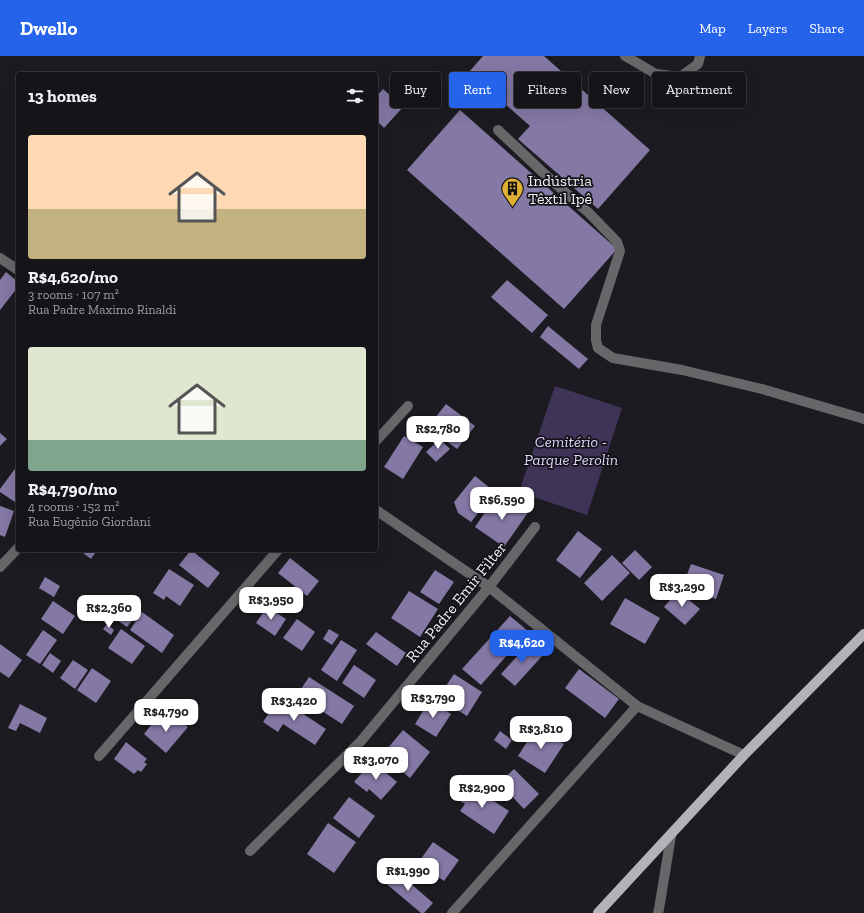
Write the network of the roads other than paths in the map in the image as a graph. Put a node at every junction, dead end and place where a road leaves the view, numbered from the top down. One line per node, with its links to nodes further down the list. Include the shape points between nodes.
1 (625, 56): 2 (street, via 656,74 680,77 698,64)
2 (700, 56)
3 (498, 130): 7 (street, via 618,242 620,251 596,325 598,348 612,358 682,370 762,389)
4 (0, 258): 5 (street)
5 (16, 269)
6 (408, 406): 8 (street)
7 (864, 419)
8 (378, 439)
9 (378, 511): 14 (street)
10 (535, 527): 14 (street, Rua Padre Emir Filter)
11 (16, 550): 13 (street)
12 (276, 552): 18 (street)
13 (0, 567)
14 (489, 587): 16 (street); 20 (street, Rua Padre Emir Filter, via 361,741)
15 (864, 634): 17 (main road)
16 (637, 706): 17 (street); 21 (street)
17 (744, 755): 19 (main road)
18 (99, 756)
19 (670, 836): 22 (main road); 23 (street)
20 (250, 851)
21 (452, 913)
22 (598, 913)
23 (658, 913)

